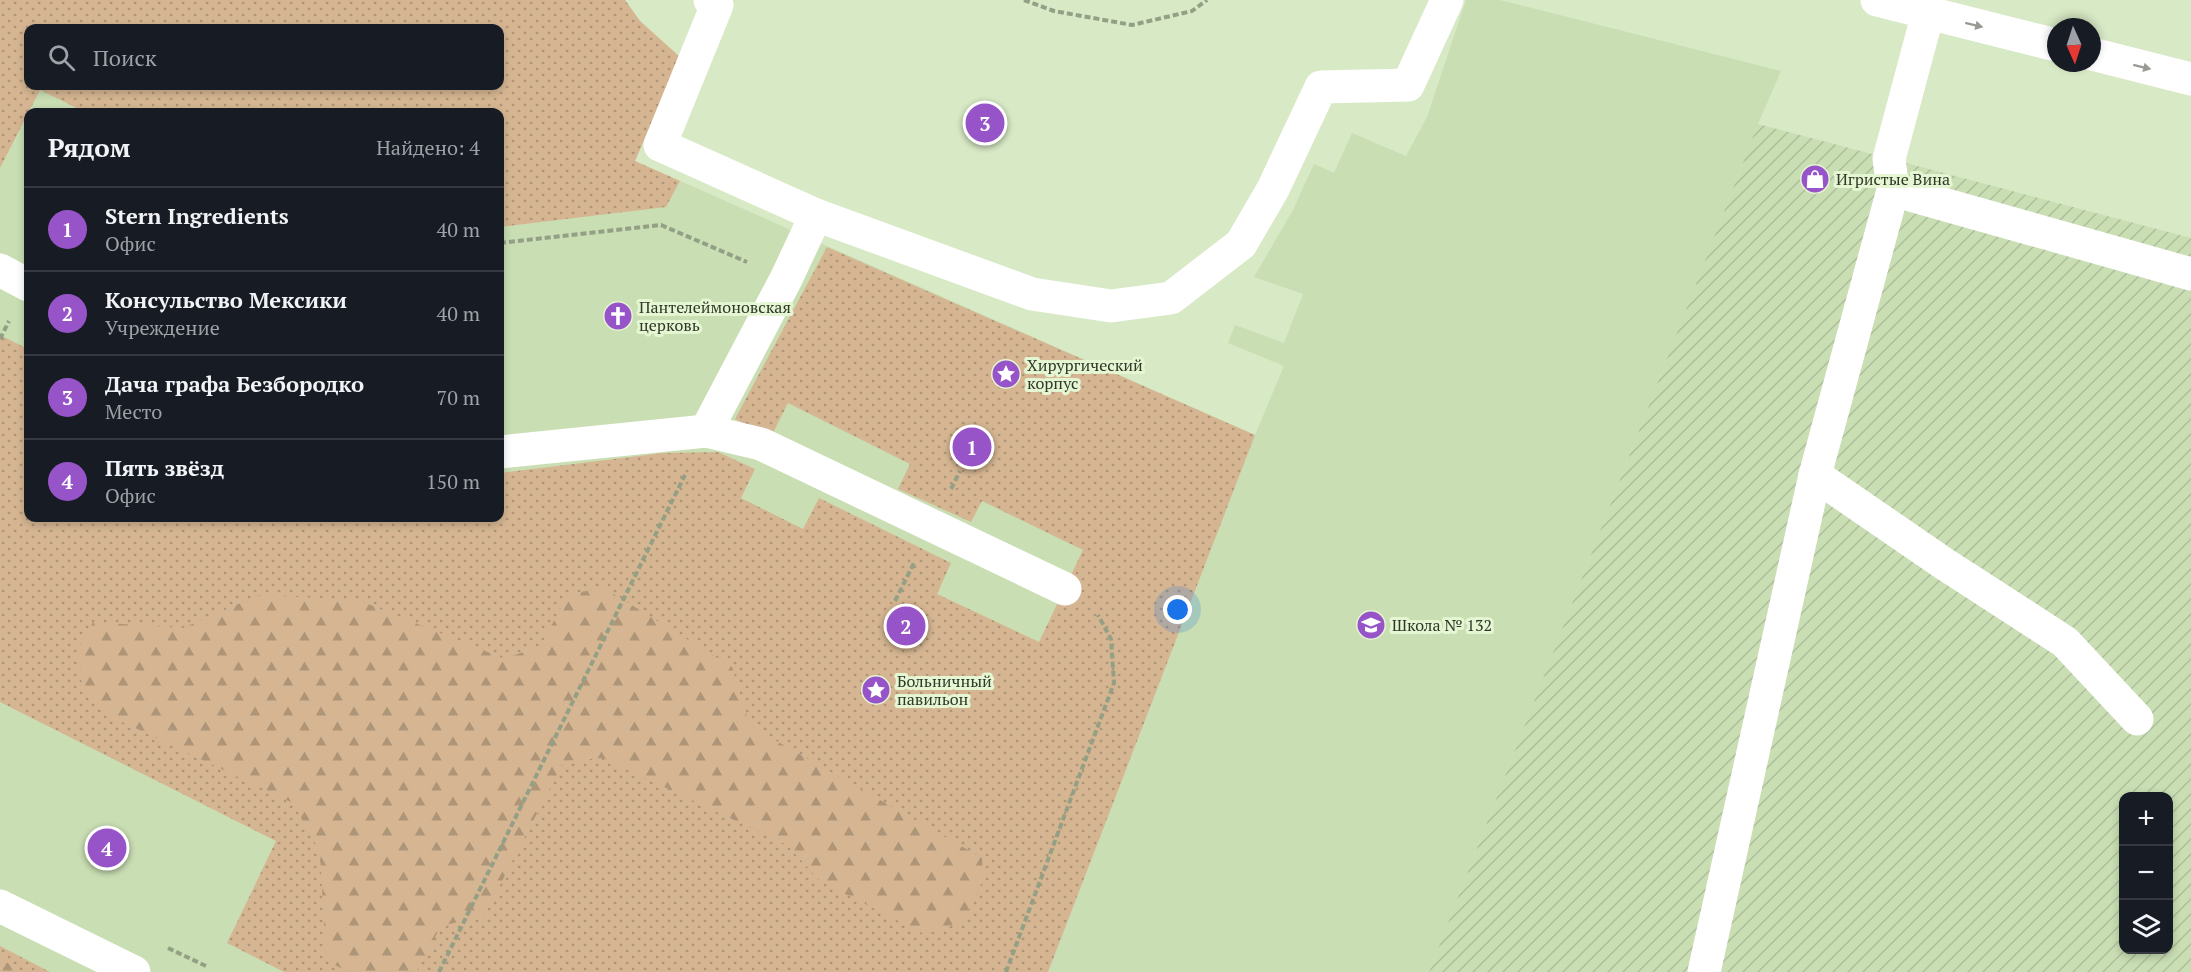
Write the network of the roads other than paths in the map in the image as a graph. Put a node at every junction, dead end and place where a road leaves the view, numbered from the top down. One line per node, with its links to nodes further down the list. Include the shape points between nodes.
1 (710, 0): 9 (main road, via 717,5 660,145)
2 (1447, 0): 9 (main road, via 1408,85 1321,87 1273,189 1240,244 1171,298 1111,306 1032,294)
3 (1877, 0): 4 (main road)
4 (1928, 13): 5 (main road, one-way to 5); 8 (main road, via 1889,159)
5 (2047, 43)
6 (2101, 56): 7 (main road, one-way to 7)
7 (2191, 79)
8 (1893, 190): 11 (main road); 15 (main road)
9 (816, 214): 13 (main road)
10 (0, 270): 12 (main road)
11 (2191, 274)
12 (24, 283)
13 (706, 431): 14 (main road); 16 (main road, via 761,444)
14 (504, 452)
15 (1815, 475): 17 (main road, via 2065,642); 20 (main road)
16 (1065, 589)
17 (2137, 719)
18 (0, 906): 19 (main road)
19 (134, 972)
20 (1704, 972)

